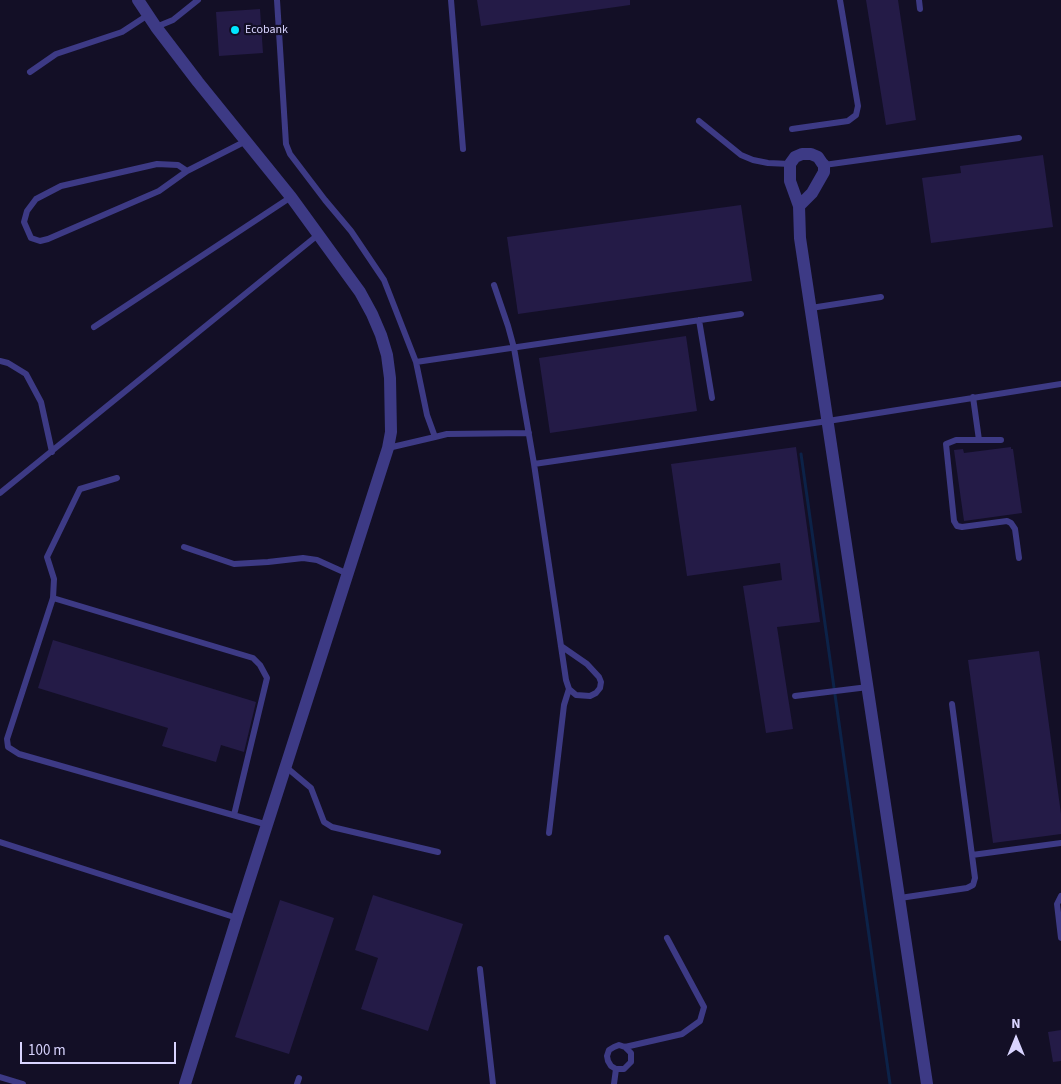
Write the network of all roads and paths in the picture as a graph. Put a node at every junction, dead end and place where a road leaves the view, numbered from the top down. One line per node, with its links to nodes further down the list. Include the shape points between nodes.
1 (138, 0): 8 (street)
2 (198, 0): 9 (lane, via 174,20)
3 (277, 0): 30 (lane, via 286,144 290,154 351,231 384,280)
4 (451, 0): 15 (lane)
5 (840, 0): 12 (lane, via 858,106 856,115 848,120)
6 (919, 0): 7 (lane)
7 (920, 9)
8 (148, 15): 9 (street); 10 (lane, via 122,32 56,54)
9 (156, 27): 14 (street)
10 (30, 72)
11 (699, 121): 16 (lane, via 741,155 768,163)
12 (792, 129)
13 (1019, 138): 17 (lane)
14 (247, 140): 18 (lane); 19 (street)
15 (463, 149)
16 (790, 164): 17 (street, via 795,157 811,154 818,157); 20 (street, via 790,181)
17 (824, 166): 20 (street, via 821,179)
18 (187, 171): 18 (lane, via 159,191 48,239 31,238 24,222 26,211 36,199 61,186 157,164 178,166)
19 (291, 197): 21 (street); 27 (lane)
20 (799, 206): 24 (street, via 800,238)
21 (319, 234): 39 (street, via 360,292 387,355 391,432); 40 (lane)
22 (494, 285): 28 (lane)
23 (881, 297): 24 (lane)
24 (811, 308): 34 (street)
25 (741, 314): 26 (lane)
26 (699, 320): 28 (lane); 33 (lane)
27 (94, 326)
28 (514, 348): 30 (lane); 35 (lane)
29 (0, 361): 40 (lane, via 26,374 41,402)
30 (416, 362): 36 (lane)
31 (1061, 384): 32 (lane)
32 (973, 397): 34 (lane); 37 (lane)
33 (712, 398)
34 (828, 421): 41 (lane); 49 (street)
35 (529, 433): 36 (lane); 41 (lane)
36 (435, 437): 39 (lane)
37 (979, 440): 38 (lane); 45 (lane, via 956,440 946,444 954,521 962,527 1011,522)
38 (1001, 440)
39 (388, 448): 46 (street)
40 (52, 452): 43 (lane)
41 (534, 464): 48 (lane)
42 (117, 478): 47 (lane, via 80,489 47,557 54,579)
43 (0, 493)
44 (184, 547): 46 (lane, via 234,564 303,558 317,560)
45 (1019, 558)
46 (348, 574): 53 (street)
47 (53, 598): 54 (lane, via 253,658 260,665 267,678); 54 (lane, via 7,739 8,747 19,754)
48 (561, 646): 50 (lane); 50 (lane, via 587,664 601,682 600,688 590,696 576,695)
49 (868, 686): 51 (lane); 62 (street)
50 (569, 689): 56 (lane, via 564,705)
51 (794, 696)
52 (952, 704): 60 (lane)
53 (286, 767): 55 (street); 59 (lane, via 312,788 324,822 332,827)
54 (234, 815): 55 (lane)
55 (268, 825): 63 (street)
56 (549, 833)
57 (0, 842): 63 (lane)
58 (1061, 843): 60 (lane)
59 (438, 852)
60 (972, 855): 62 (lane, via 973,885)
61 (1061, 896): 65 (lane, via 1057,904)
62 (900, 898): 74 (street)
63 (237, 918): 71 (street)
64 (667, 938): 67 (lane, via 704,1007 700,1022 682,1034)
65 (1061, 938)
66 (480, 969): 72 (lane)
67 (625, 1047): 68 (lane, via 631,1053 630,1062 624,1069); 68 (lane, via 609,1050 608,1061)
68 (616, 1069): 73 (lane)
69 (0, 1077): 70 (lane)
70 (23, 1084)
71 (185, 1084)
72 (493, 1084)
73 (614, 1084)
74 (927, 1084)

